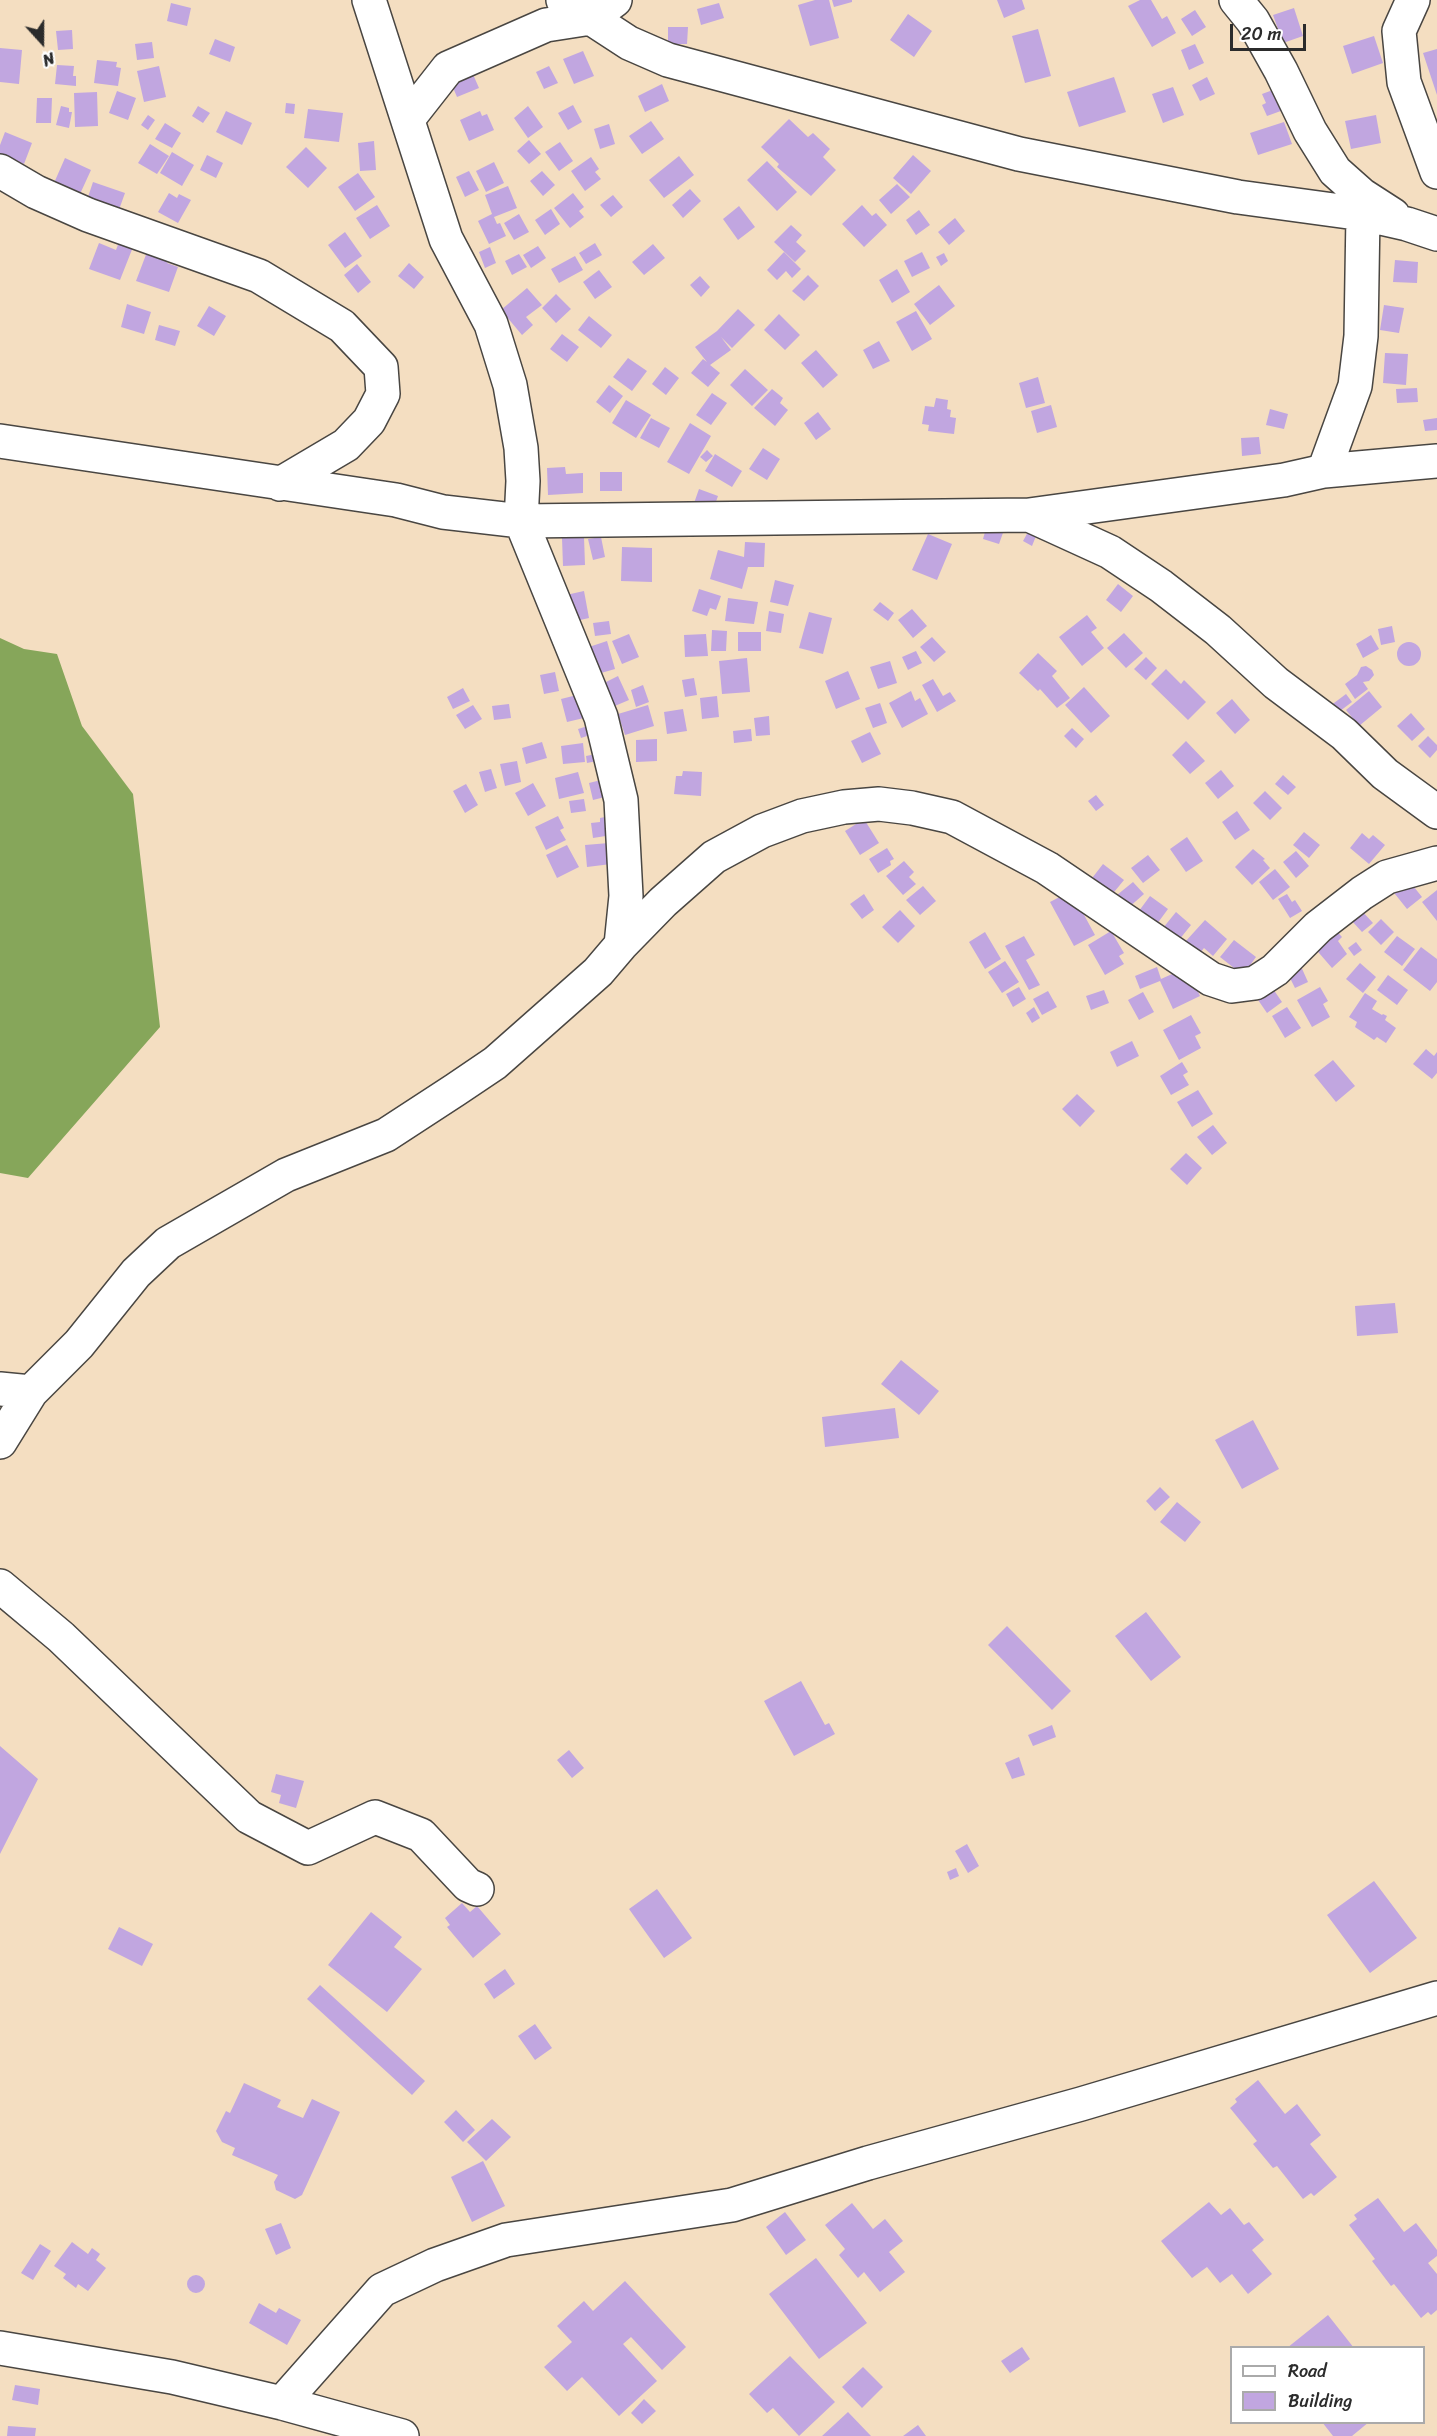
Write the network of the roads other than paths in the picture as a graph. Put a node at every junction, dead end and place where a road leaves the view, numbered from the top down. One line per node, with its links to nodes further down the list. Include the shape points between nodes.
1 (369, 0): 6 (street)
2 (563, 0): 5 (street)
3 (1236, 0): 10 (street, via 1253,21 1335,171 1362,195)
4 (1413, 0): 8 (street, via 1400,31 1404,82)
5 (603, 9): 6 (street, via 546,25 447,68); 9 (street, via 628,43 668,60 1019,154 1238,197)
6 (408, 119): 16 (street, via 446,239 491,324 510,385 521,448)
7 (0, 171): 14 (street, via 88,215 259,276 342,326 381,367 383,393 369,421 346,445)
8 (1437, 172)
9 (1363, 214): 10 (street); 13 (street, via 1356,386)
10 (1422, 229)
11 (0, 441): 14 (street)
12 (1437, 461): 13 (street)
13 (1324, 471): 15 (street, via 1284,480)
14 (280, 484): 16 (street)
15 (1029, 515): 16 (street); 17 (street, via 1110,552 1161,586 1218,630 1276,683 1344,734 1385,774)
16 (521, 521): 19 (street, via 601,717 619,789 626,896)
17 (1437, 812)
18 (1437, 863): 19 (street, via 1387,877 1318,927 1275,969 1255,983 1232,986 1211,979 1047,867 952,817 879,804 844,807 802,816 762,831 714,857)
19 (621, 945): 20 (street, via 598,972 495,1063 455,1090 386,1135 286,1175 168,1243 136,1273 79,1344)
20 (16, 1390): 21 (street)
21 (0, 1442)
22 (0, 1586): 23 (street, via 61,1637 249,1817 308,1848 375,1817 421,1835)
23 (477, 1890)
24 (1437, 1998): 26 (street, via 732,2205 506,2240 435,2265 382,2290)
25 (0, 2348): 26 (street, via 172,2377)
26 (282, 2403): 27 (street)
27 (402, 2436)

